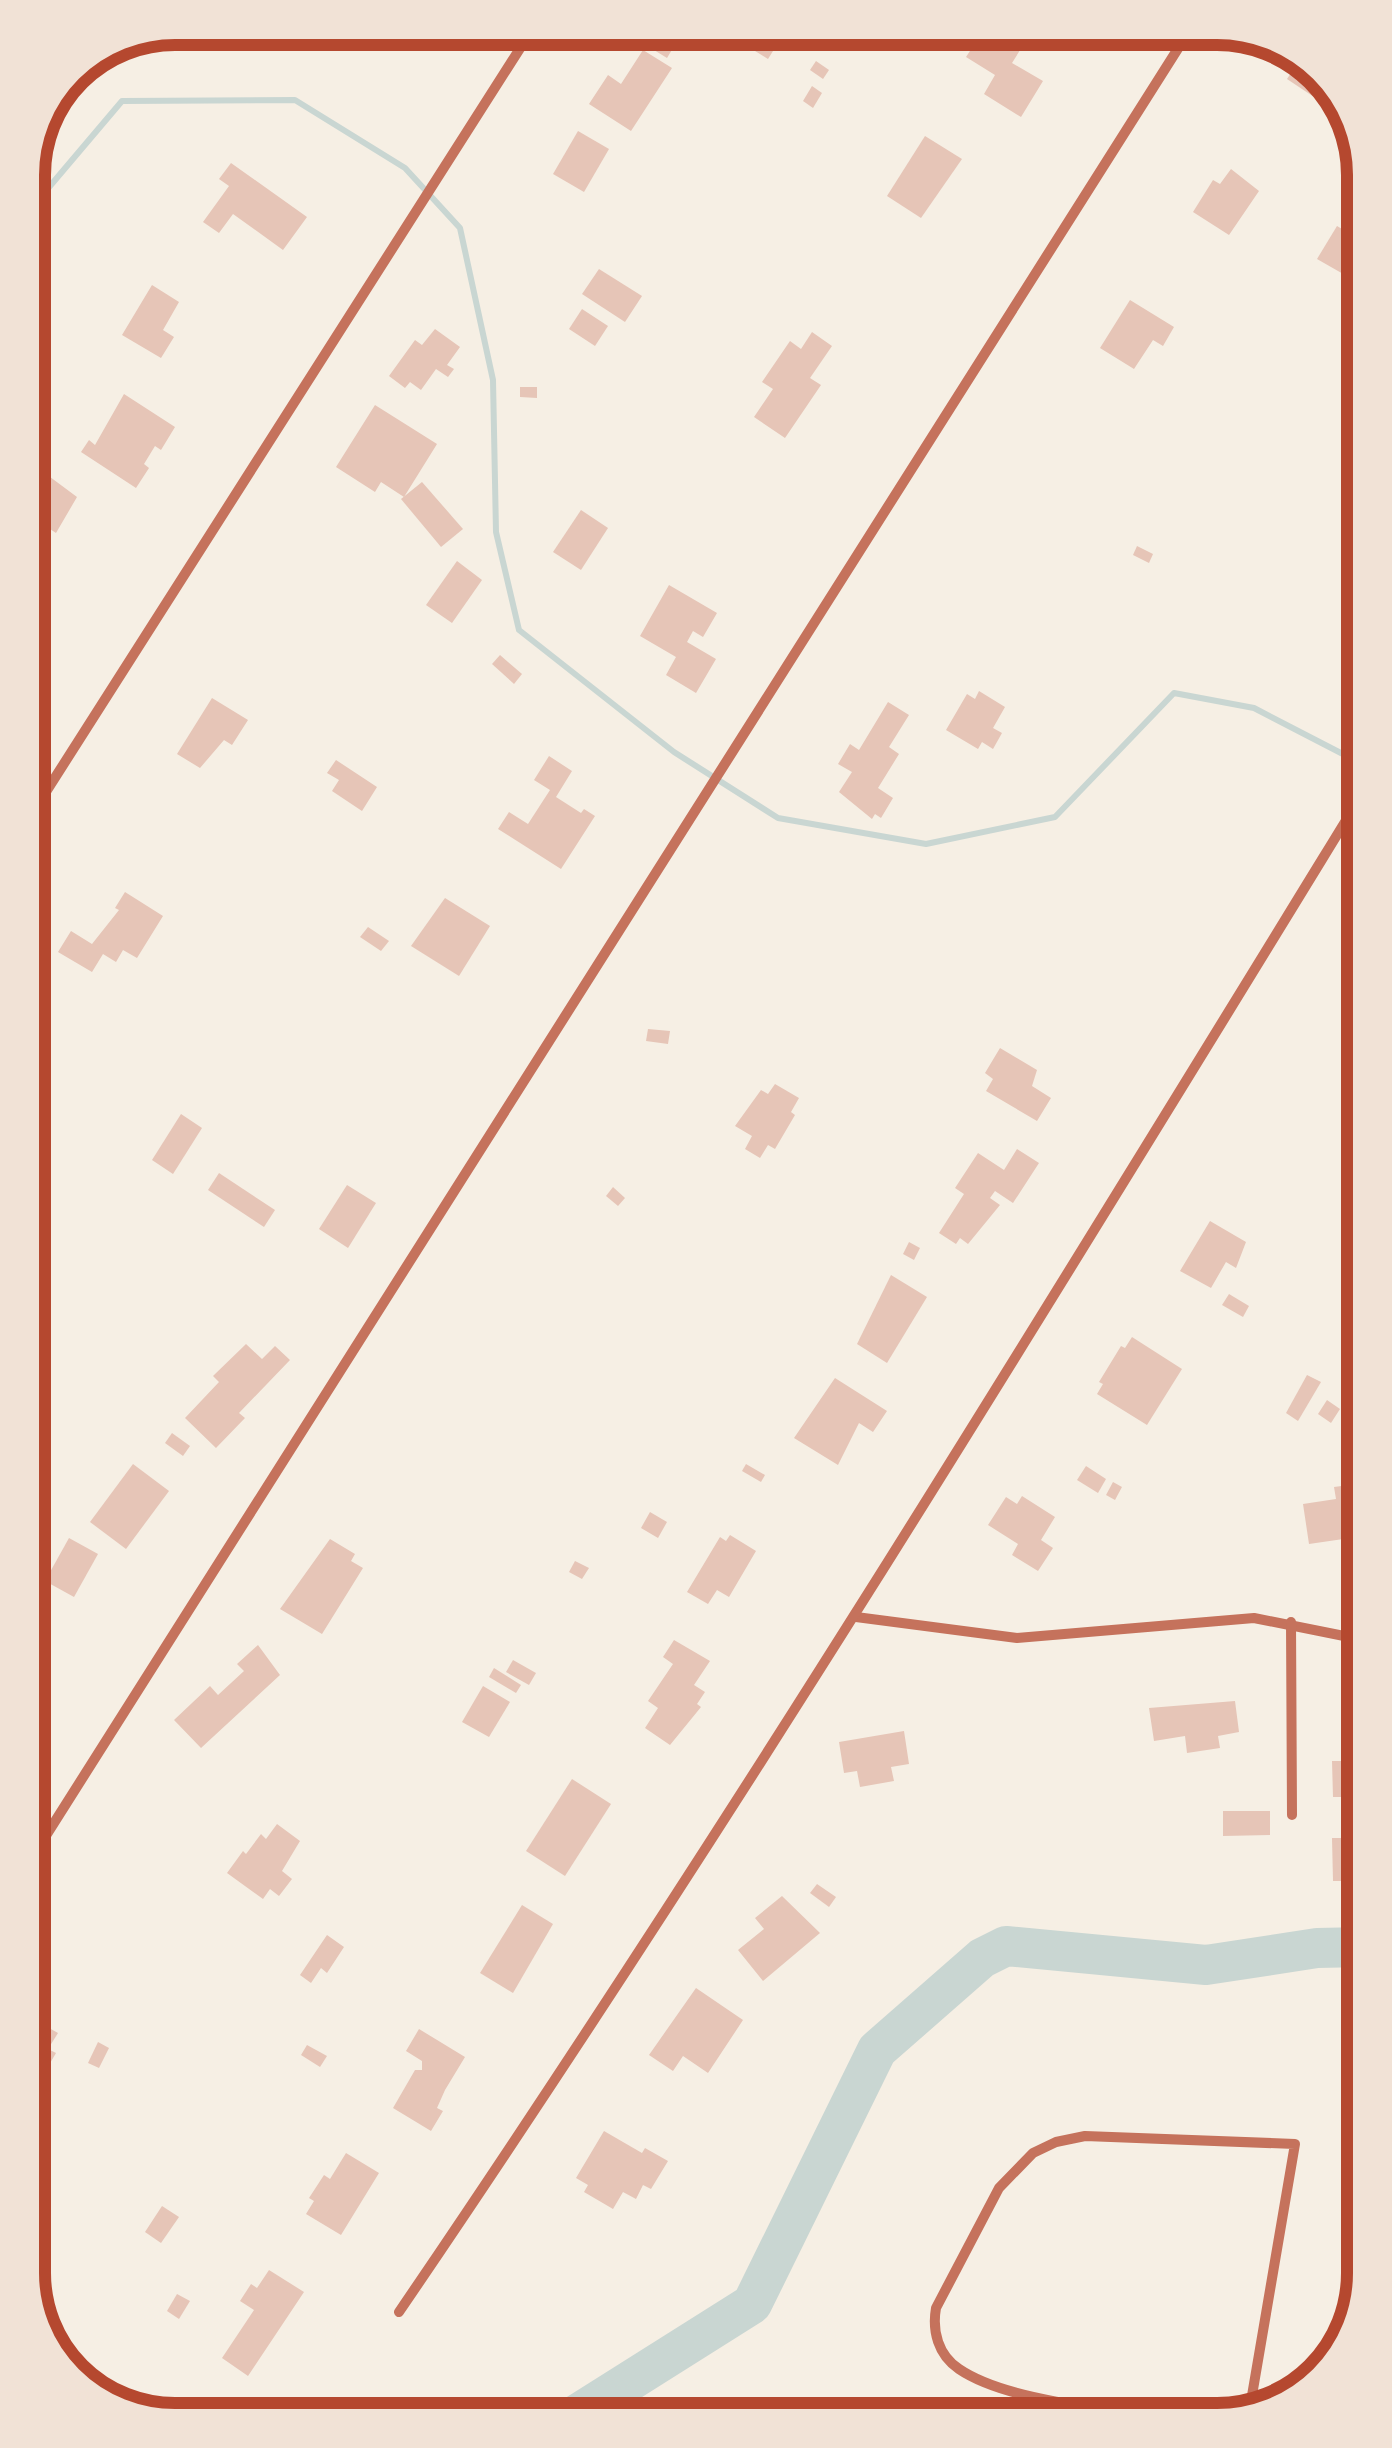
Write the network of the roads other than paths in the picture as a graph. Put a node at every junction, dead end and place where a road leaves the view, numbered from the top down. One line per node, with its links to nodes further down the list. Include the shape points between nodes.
1 (522, 45): 3 (street)
2 (1181, 45): 9 (street)
3 (45, 793)
4 (1347, 820): 5 (street)
5 (856, 1617): 6 (street, via 1018,1638 1254,1618); 10 (street, via 582,2043)
6 (1291, 1622): 7 (street); 8 (street)
7 (1347, 1636)
8 (1292, 1815)
9 (45, 1837)
10 (399, 2312)
11 (1253, 2398): 12 (street, via 1295,2144 1084,2136 1034,2153 999,2188 934,2323 944,2354 958,2368)
12 (1076, 2403)

